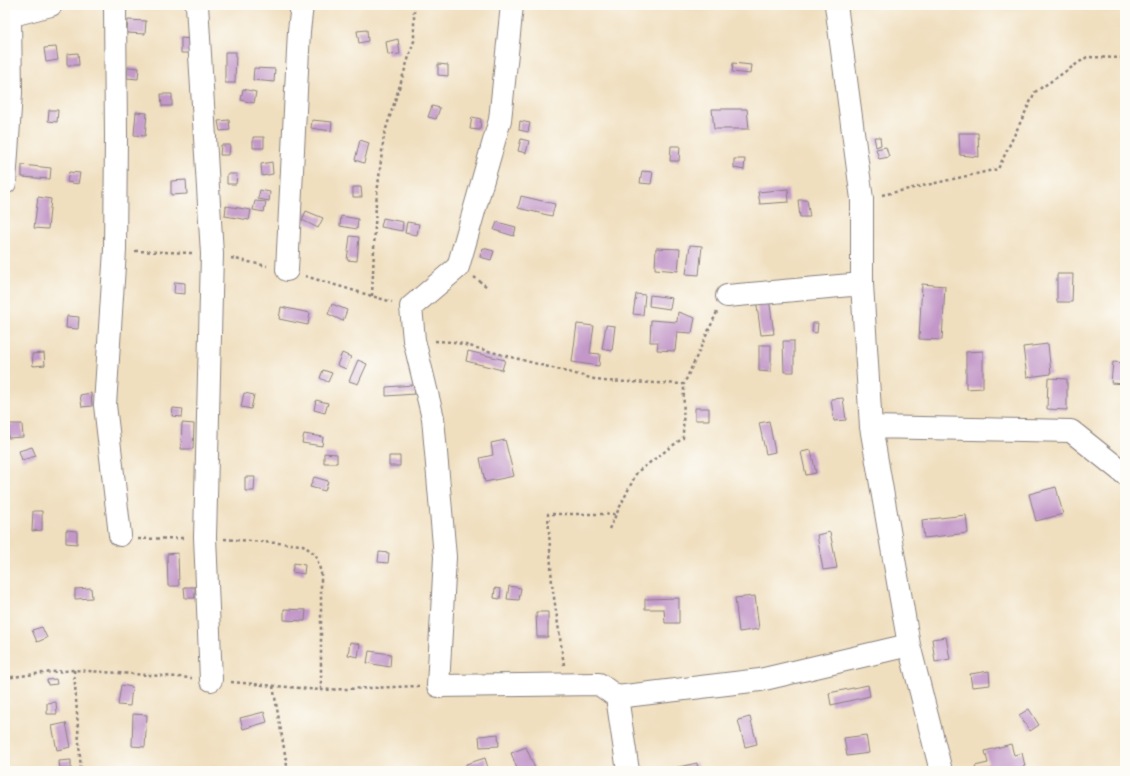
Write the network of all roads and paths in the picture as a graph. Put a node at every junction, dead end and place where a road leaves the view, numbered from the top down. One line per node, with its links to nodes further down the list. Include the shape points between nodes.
1 (51, 5): 8 (street)
2 (115, 5): 12 (street)
3 (197, 5): 13 (street)
4 (302, 5): 14 (street)
5 (414, 5): 16 (path, via 414,41 384,135 376,203)
6 (512, 5): 18 (street, via 500,120 458,267)
7 (836, 5): 11 (street)
8 (8, 16): 10 (street, via 11,93)
9 (1125, 58): 11 (path, via 1087,57 1035,92 998,169)
10 (5, 183)
11 (862, 199): 15 (street)
12 (115, 250): 13 (path); 25 (street, via 105,405)
13 (212, 254): 14 (path); 29 (street, via 205,537)
14 (287, 270): 16 (path)
15 (862, 284): 17 (street); 21 (street)
16 (372, 296): 18 (path)
17 (727, 296): 20 (path, via 719,307)
18 (411, 307): 19 (street)
19 (414, 340): 20 (path, via 454,342 602,381); 30 (street, via 432,418 444,557 438,686)
20 (684, 384): 23 (path, via 683,438 637,472)
21 (871, 427): 22 (street, via 1071,431); 27 (street)
22 (1125, 474)
23 (616, 514): 24 (path); 30 (path, via 548,514 552,584)
24 (609, 529)
25 (120, 535)
26 (316, 555): 32 (path, via 321,573)
27 (909, 645): 33 (street, via 760,680); 37 (street)
28 (74, 670): 34 (path)
29 (211, 680)
30 (566, 684): 33 (street, via 599,684)
31 (273, 686): 35 (path)
32 (321, 690)
33 (617, 697): 36 (street)
34 (81, 771)
35 (288, 771)
36 (628, 771)
37 (941, 771)

